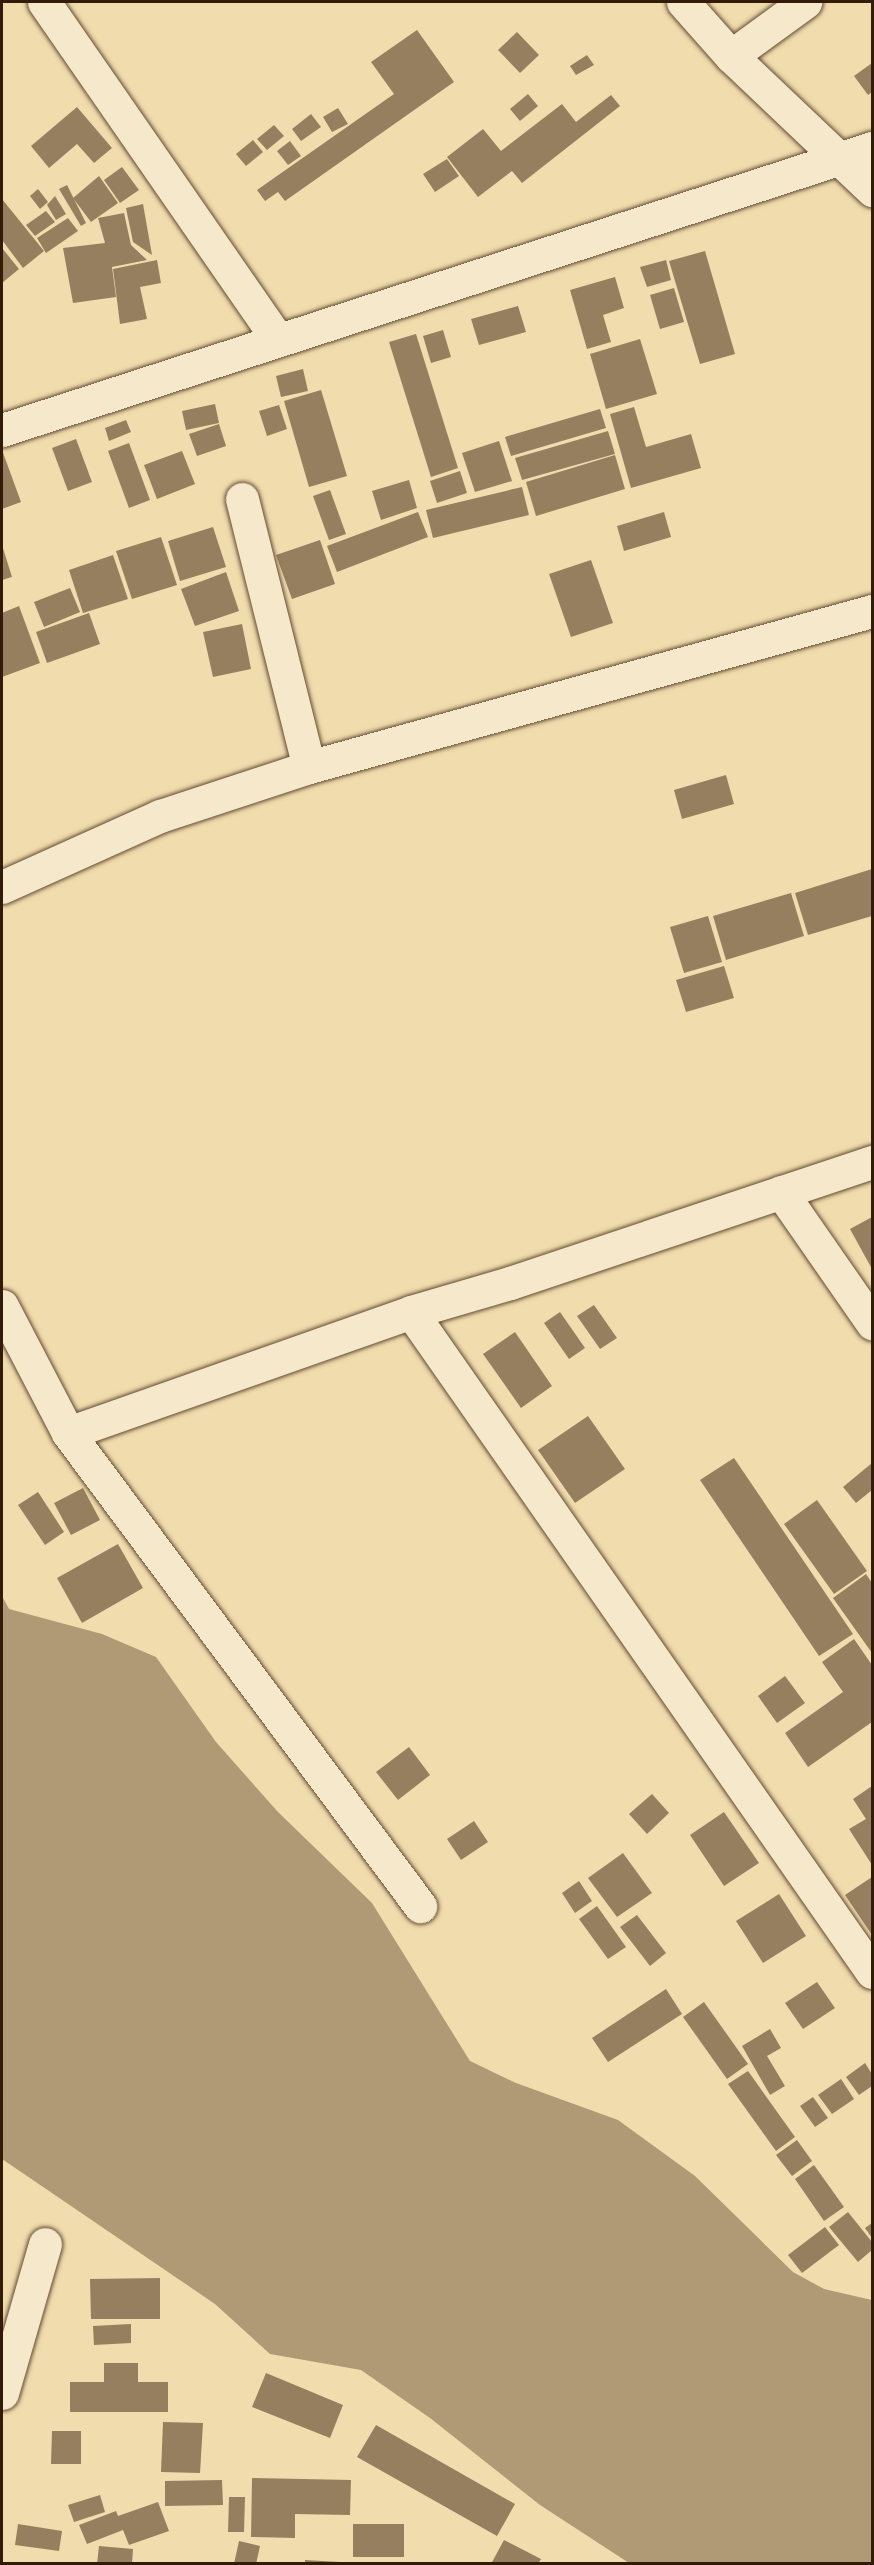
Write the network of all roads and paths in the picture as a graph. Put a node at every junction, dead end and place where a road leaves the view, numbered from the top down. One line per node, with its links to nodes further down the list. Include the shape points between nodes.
1 (44, 2): 8 (street)
2 (683, 2): 4 (street)
3 (805, 2): 4 (street)
4 (730, 56): 6 (street)
5 (873, 148): 6 (street)
6 (840, 159): 7 (street); 8 (street)
7 (873, 190)
8 (278, 340): 9 (street)
9 (2, 430)
10 (242, 499): 12 (street)
11 (873, 611): 12 (street)
12 (309, 766): 13 (street, via 160,816)
13 (2, 887)
14 (873, 1162): 15 (street)
15 (781, 1192): 17 (street); 18 (street)
16 (2, 1306): 19 (street)
17 (411, 1312): 19 (street); 21 (street)
18 (873, 1323)
19 (68, 1433): 20 (street)
20 (420, 1906)
21 (873, 1972)
22 (45, 2244): 23 (street)
23 (2, 2393)

